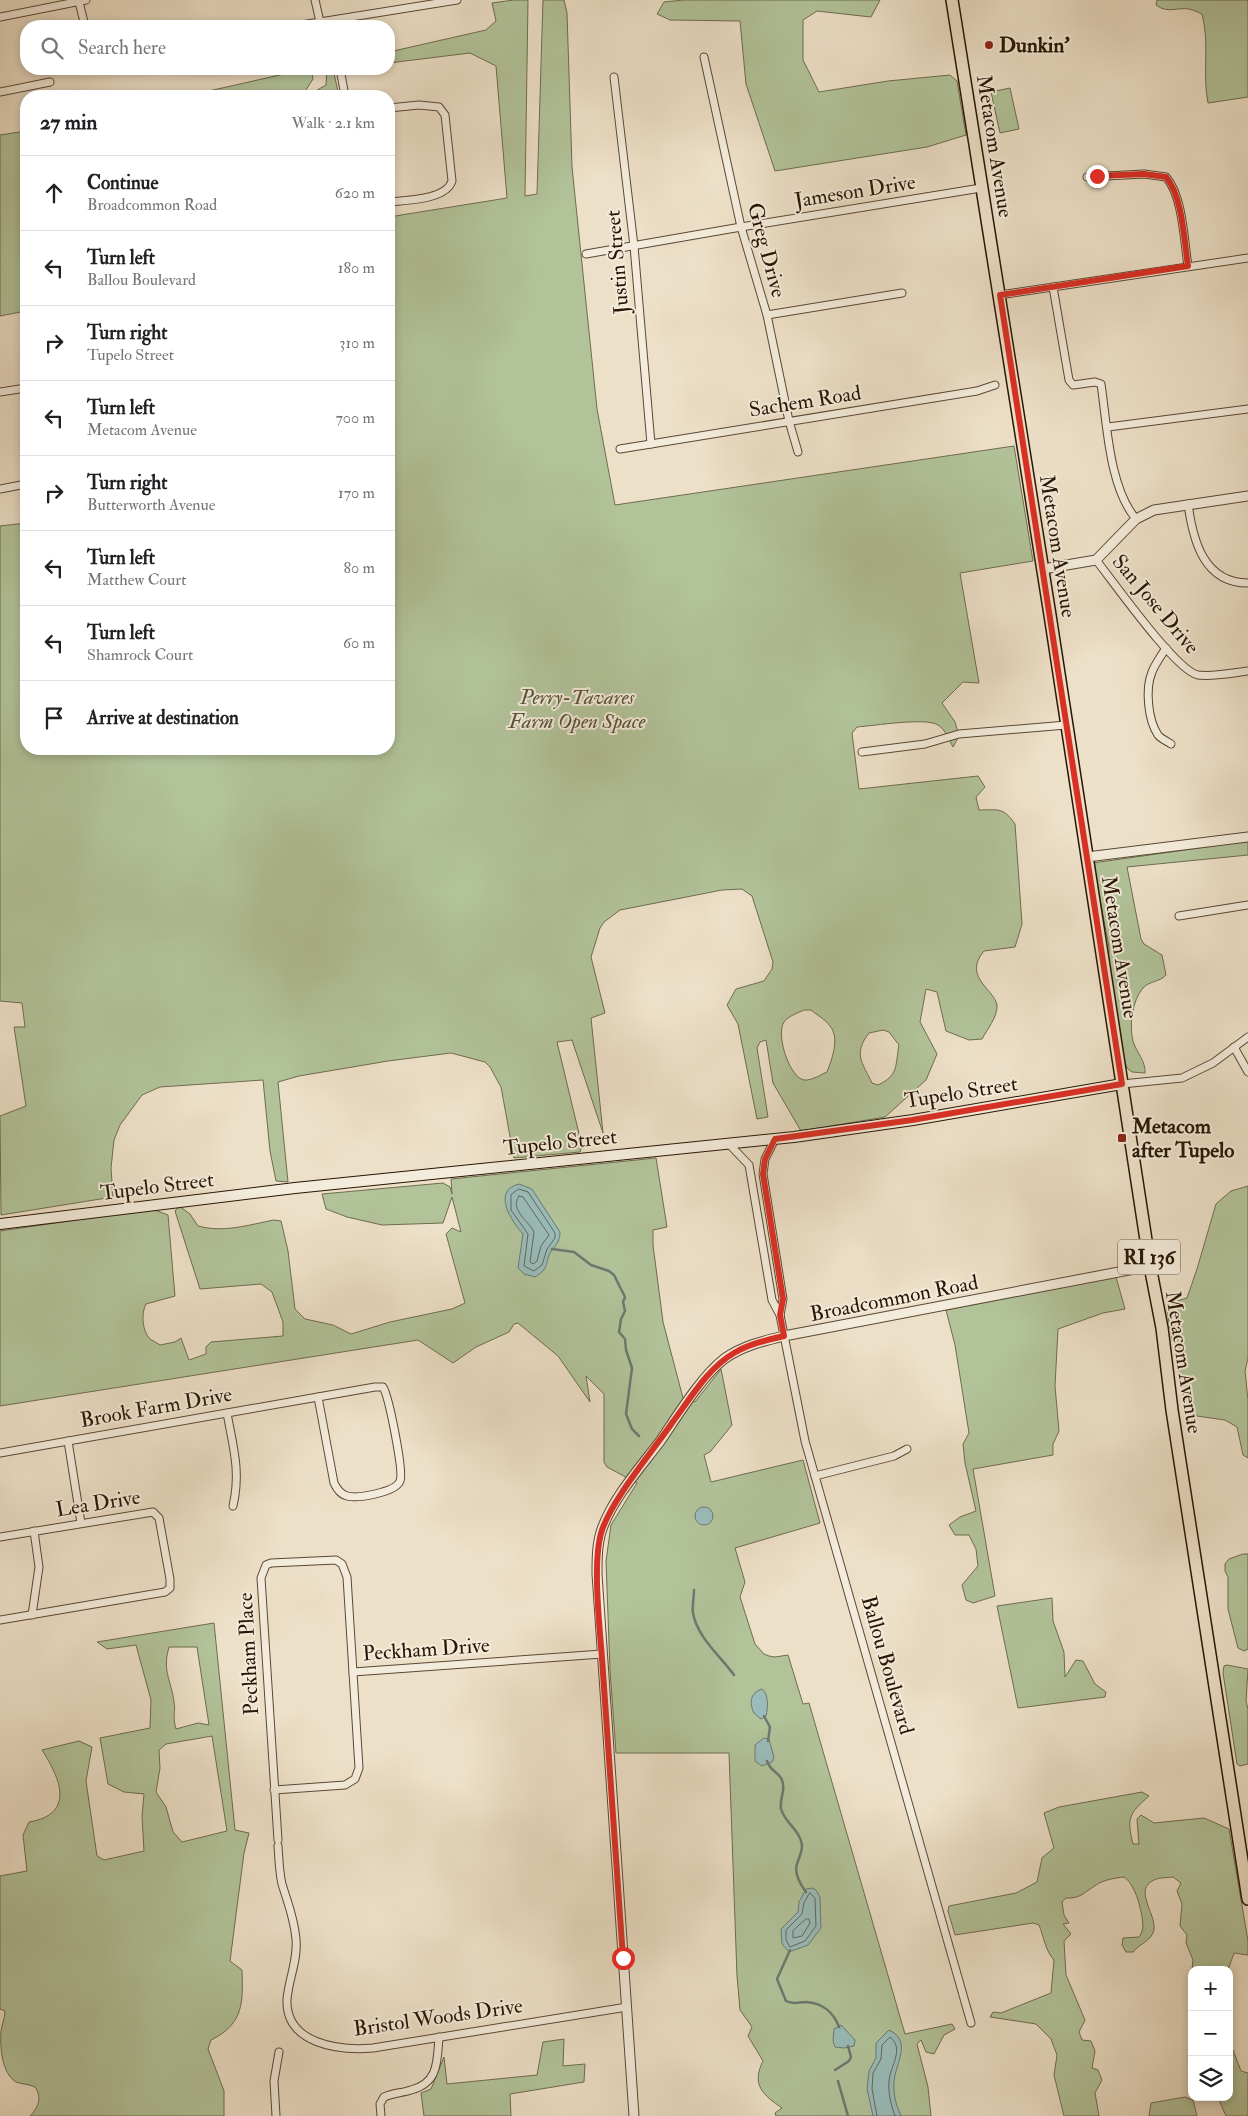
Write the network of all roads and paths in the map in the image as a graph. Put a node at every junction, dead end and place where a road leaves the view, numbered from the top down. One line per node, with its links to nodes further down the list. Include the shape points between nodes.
1 (50, 0): 6 (street)
2 (315, 0): 9 (street)
3 (457, 0): 10 (street)
4 (952, 0): 19 (main road, Metacom Avenue / RI 136)
5 (83, 1): 6 (street); 8 (street)
6 (52, 8): 7 (street)
7 (0, 17)
8 (85, 20)
9 (320, 20)
10 (348, 20)
11 (704, 56): 21 (street, Greg Drive)
12 (341, 75): 15 (street)
13 (614, 77): 22 (street, Justin Street)
14 (50, 82): 16 (street)
15 (344, 90)
16 (0, 92)
17 (395, 107): 20 (street, via 439,107 444,115 452,181 439,194)
18 (1087, 176): 25 (street, via 1144,174 1166,177 1172,183 1180,212)
19 (981, 188): 21 (street, Jameson Drive); 28 (main road, Metacom Avenue / RI 136)
20 (395, 201)
21 (741, 227): 22 (street, Jameson Drive); 29 (street, Greg Drive)
22 (634, 246): 23 (street, Jameson Drive); 36 (street, Justin Street)
23 (586, 254)
24 (1248, 258): 25 (street)
25 (1188, 266): 26 (street)
26 (1052, 287): 28 (street); 35 (street, via 1069,380 1073,384 1101,384)
27 (902, 293): 29 (street)
28 (1000, 295): 45 (main road, Metacom Avenue / RI 136)
29 (767, 315): 34 (street, Greg Drive)
30 (995, 385): 34 (street, Sachem Road, via 977,391)
31 (20, 389): 32 (street)
32 (0, 392)
33 (1248, 409): 35 (street)
34 (789, 422): 36 (street, Sachem Road); 38 (street, Greg Drive)
35 (1108, 427): 43 (street, via 1117,478)
36 (651, 444): 37 (street, Sachem Road)
37 (620, 449)
38 (798, 452)
39 (20, 485): 40 (street)
40 (0, 489)
41 (1248, 496): 42 (street)
42 (1188, 504): 43 (street, via 1154,510); 46 (street, via 1193,535 1208,564 1224,579)
43 (1136, 519): 44 (street)
44 (1096, 560): 45 (street); 47 (street, San Jose Drive)
45 (1043, 569): 49 (main road, Metacom Avenue / RI 136)
46 (1248, 583)
47 (1166, 648): 48 (street, San Jose Drive, via 1197,675); 50 (street, via 1152,672 1150,705 1159,736)
48 (1248, 671)
49 (1066, 725): 51 (street, via 959,734 925,744); 53 (main road, Metacom Avenue / RI 136)
50 (1171, 744)
51 (862, 752)
52 (1248, 837): 53 (street)
53 (1087, 857): 59 (main road, Metacom Avenue / RI 136)
54 (1248, 905): 55 (street)
55 (1179, 916)
56 (1248, 1037): 57 (street)
57 (1234, 1047): 58 (street); 59 (street, via 1205,1068 1182,1078)
58 (1248, 1072)
59 (1122, 1084): 60 (main road, Tupelo Street, via 912,1120); 63 (main road, Metacom Avenue / RI 136)
60 (775, 1139): 61 (main road, Tupelo Street); 64 (street, Ballou Boulevard, via 765,1159 763,1174 783,1299)
61 (729, 1144): 62 (main road, Tupelo Street, via 295,1188); 64 (street, Ballou Boulevard, via 749,1165 772,1300)
62 (0, 1224)
63 (1150, 1266): 65 (street, Broadcommon Road); 81 (main road, Metacom Avenue / RI 136)
64 (780, 1315): 65 (street, Ballou Boulevard)
65 (784, 1336): 71 (street, Ballou Boulevard, via 800,1423); 78 (street, Broadcommon Road, via 744,1348 719,1364 692,1396 610,1513 602,1530 597,1559)
66 (318, 1397): 66 (street, Brook Farm Drive, via 382,1387 394,1427 401,1475 396,1487 354,1497 338,1490 330,1468); 67 (street, Brook Farm Drive)
67 (227, 1413): 68 (street, Brook Farm Drive); 72 (street, via 238,1472)
68 (68, 1441): 70 (street, Brook Farm Drive); 73 (street)
69 (907, 1448): 71 (street, via 894,1456)
70 (0, 1453)
71 (815, 1476): 85 (street, Ballou Boulevard)
72 (233, 1506)
73 (80, 1523): 74 (street, Lea Drive); 76 (street, Lea Drive, via 142,1513 158,1514 170,1588 165,1592)
74 (34, 1531): 75 (street, Lea Drive); 76 (street, via 40,1567)
75 (0, 1537)
76 (32, 1615): 77 (street)
77 (0, 1620)
78 (602, 1654): 79 (street, Peckham Drive); 84 (street, Broadcommon Road)
79 (353, 1672): 80 (street, Peckham Drive, via 360,1768 355,1779 345,1785); 80 (street, Peckham Place, via 347,1577 342,1564 329,1559 266,1565 261,1578)
80 (274, 1790): 82 (street, Peckham Place)
81 (1244, 1841): 83 (main road, Metacom Avenue / RI 136)
82 (278, 1843): 86 (street, Bristol Woods Drive, via 282,1881 292,1912 296,1943 287,1997 288,2015 293,2025 310,2039 339,2047 373,2048)
83 (1248, 1899)
84 (627, 2007): 86 (street, Bristol Woods Drive); 90 (street, Broadcommon Road)
85 (971, 2023)
86 (439, 2037): 89 (street, via 431,2079 423,2086 384,2097 380,2104)
87 (279, 2052): 88 (street, via 274,2081)
88 (276, 2116)
89 (381, 2116)
90 (634, 2116)

